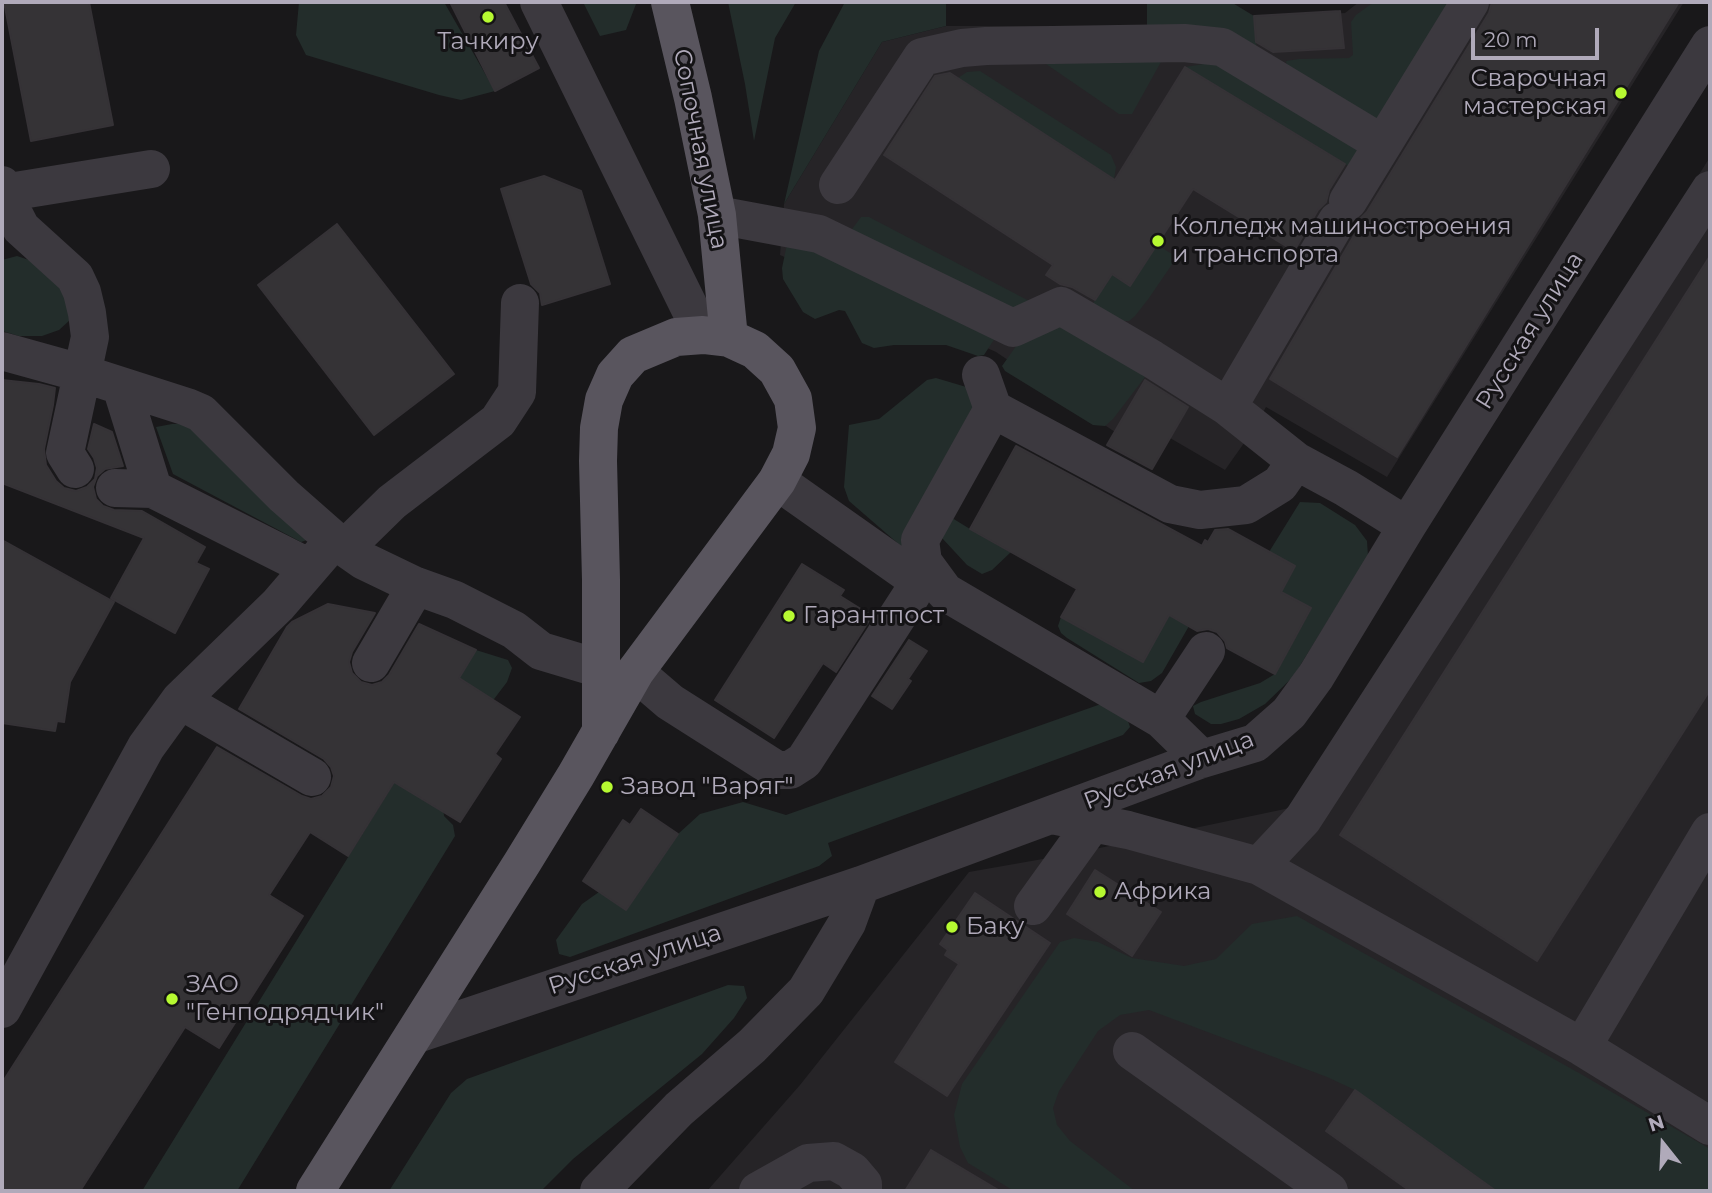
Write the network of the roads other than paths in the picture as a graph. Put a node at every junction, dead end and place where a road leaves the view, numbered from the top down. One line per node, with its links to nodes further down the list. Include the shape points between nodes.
1 (539, 2): 12 (street)
2 (670, 2): 10 (main road, Сопочная улица)
3 (1470, 2): 5 (street)
4 (1710, 45): 22 (street, Русская улица)
5 (1383, 144): 7 (street, via 1222,47 1184,43 986,46 922,57); 16 (street)
6 (151, 169): 8 (street)
7 (838, 186)
8 (2, 189): 14 (street, via 21,228 79,284 90,337)
9 (1710, 190): 35 (street, via 1303,819)
10 (717, 215): 12 (main road, Сопочная улица); 16 (street, via 819,234 1013,328 1061,306)
11 (520, 303): 23 (street, via 517,392 498,421)
12 (716, 337): 19 (main road, via 755,350 778,370 793,398 797,428 791,454); 27 (main road, via 676,337 633,355 615,375 604,400 598,461)
13 (2, 351): 14 (street)
14 (81, 373): 15 (street); 18 (street, via 65,453)
15 (121, 386): 21 (street); 23 (street, via 201,413 284,496)
16 (1228, 407): 17 (street)
17 (1296, 461): 22 (street); 29 (street, via 1280,484 1246,505 1200,510 1170,504 987,392 920,540 923,562 945,592)
18 (75, 469)
19 (777, 481): 27 (main road); 27 (street, via 914,581 912,594 804,761 790,770 777,769)
20 (115, 488): 21 (street)
21 (153, 489): 23 (street)
22 (1407, 526): 30 (street, Русская улица, via 1289,713 1255,743)
23 (329, 552): 24 (street, via 364,561); 28 (street)
24 (416, 586): 26 (street); 27 (street, via 514,630 541,651)
25 (1206, 651): 29 (street)
26 (371, 663)
27 (618, 671): 39 (main road, via 601,732)
28 (180, 700): 31 (street); 38 (street, via 146,747)
29 (1161, 719): 30 (street)
30 (1202, 759): 32 (street, Русская улица)
31 (312, 777)
32 (1052, 815): 33 (street); 36 (street, Русская улица)
33 (1092, 824): 35 (street); 37 (street)
34 (1710, 832): 40 (street)
35 (1259, 866): 40 (street)
36 (861, 885): 39 (street, Русская улица); 44 (street, via 847,923 806,991)
37 (1033, 906)
38 (2, 1009)
39 (414, 1035): 43 (main road)
40 (1583, 1047): 42 (street)
41 (1132, 1051): 47 (street)
42 (1710, 1126)
43 (315, 1191)
44 (598, 1191)
45 (758, 1191): 46 (street, via 808,1163 834,1161 852,1171)
46 (863, 1191)
47 (1329, 1191)

